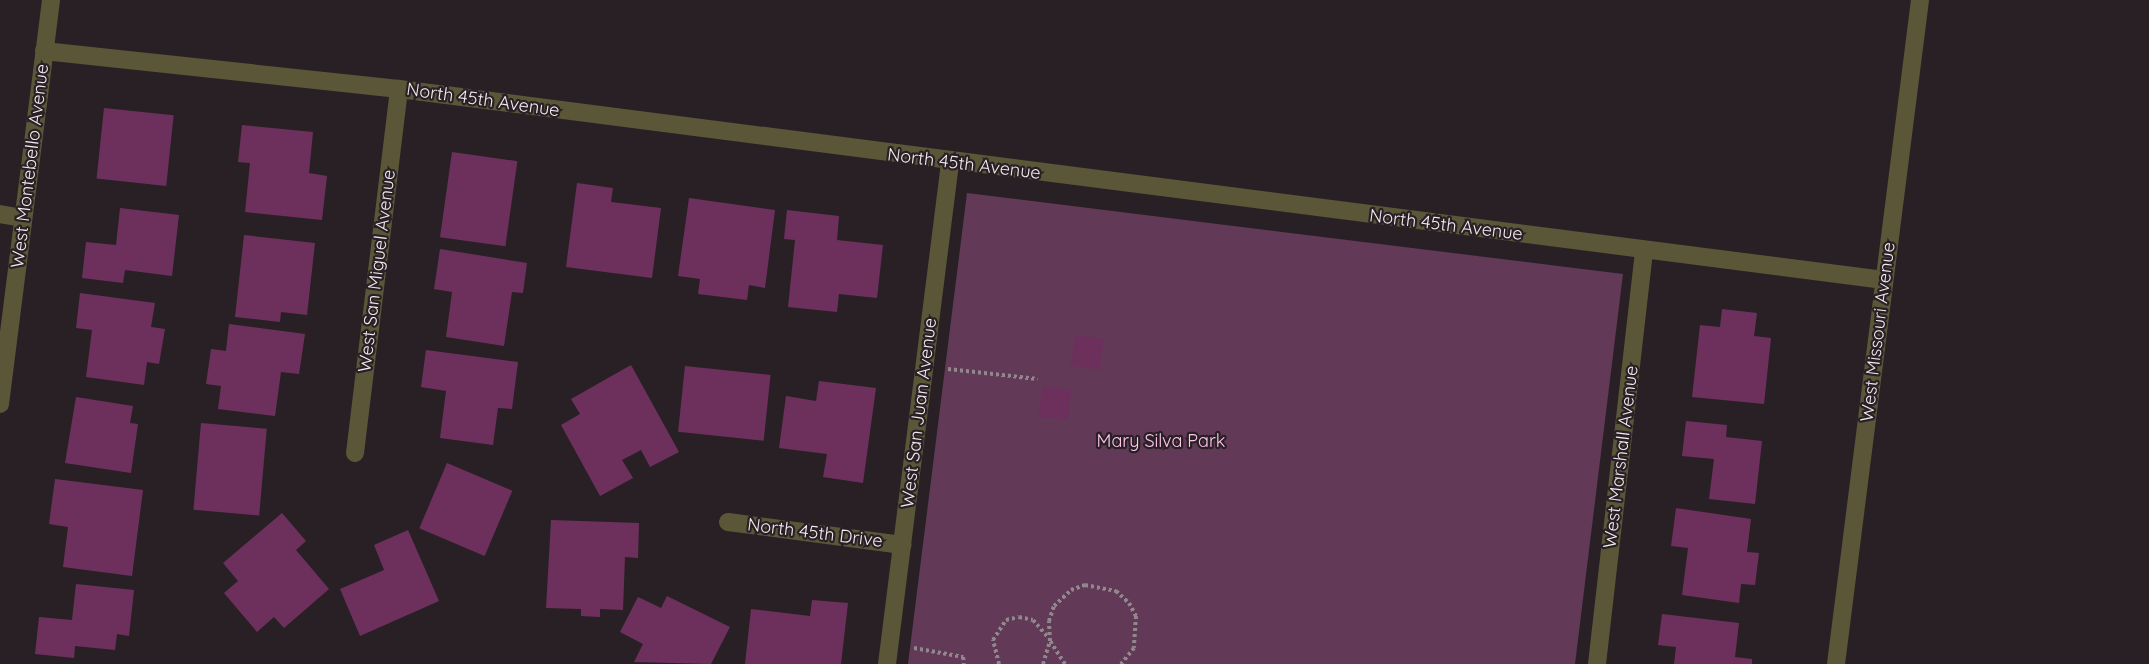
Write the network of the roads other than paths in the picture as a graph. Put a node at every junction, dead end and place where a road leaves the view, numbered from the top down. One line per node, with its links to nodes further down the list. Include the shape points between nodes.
1 (51, 0): 3 (street, West Montebello Avenue)
2 (1920, 0): 9 (street, West Missouri Avenue)
3 (44, 51): 4 (street, North 45th Avenue); 7 (street, West Montebello Avenue)
4 (399, 89): 5 (street, North 45th Avenue); 11 (street, West San Miguel Avenue)
5 (950, 163): 8 (street, North 45th Avenue); 13 (street, West San Juan Avenue)
6 (0, 214): 7 (street)
7 (23, 218): 10 (street, West Montebello Avenue)
8 (1644, 250): 9 (street, North 45th Avenue); 15 (street, West Marshall Avenue)
9 (1884, 280): 16 (street, West Missouri Avenue)
10 (0, 404)
11 (355, 453)
12 (728, 522): 13 (street, North 45th Drive)
13 (902, 544): 14 (street, West San Juan Avenue)
14 (888, 655)
15 (1597, 664)
16 (1836, 664)

